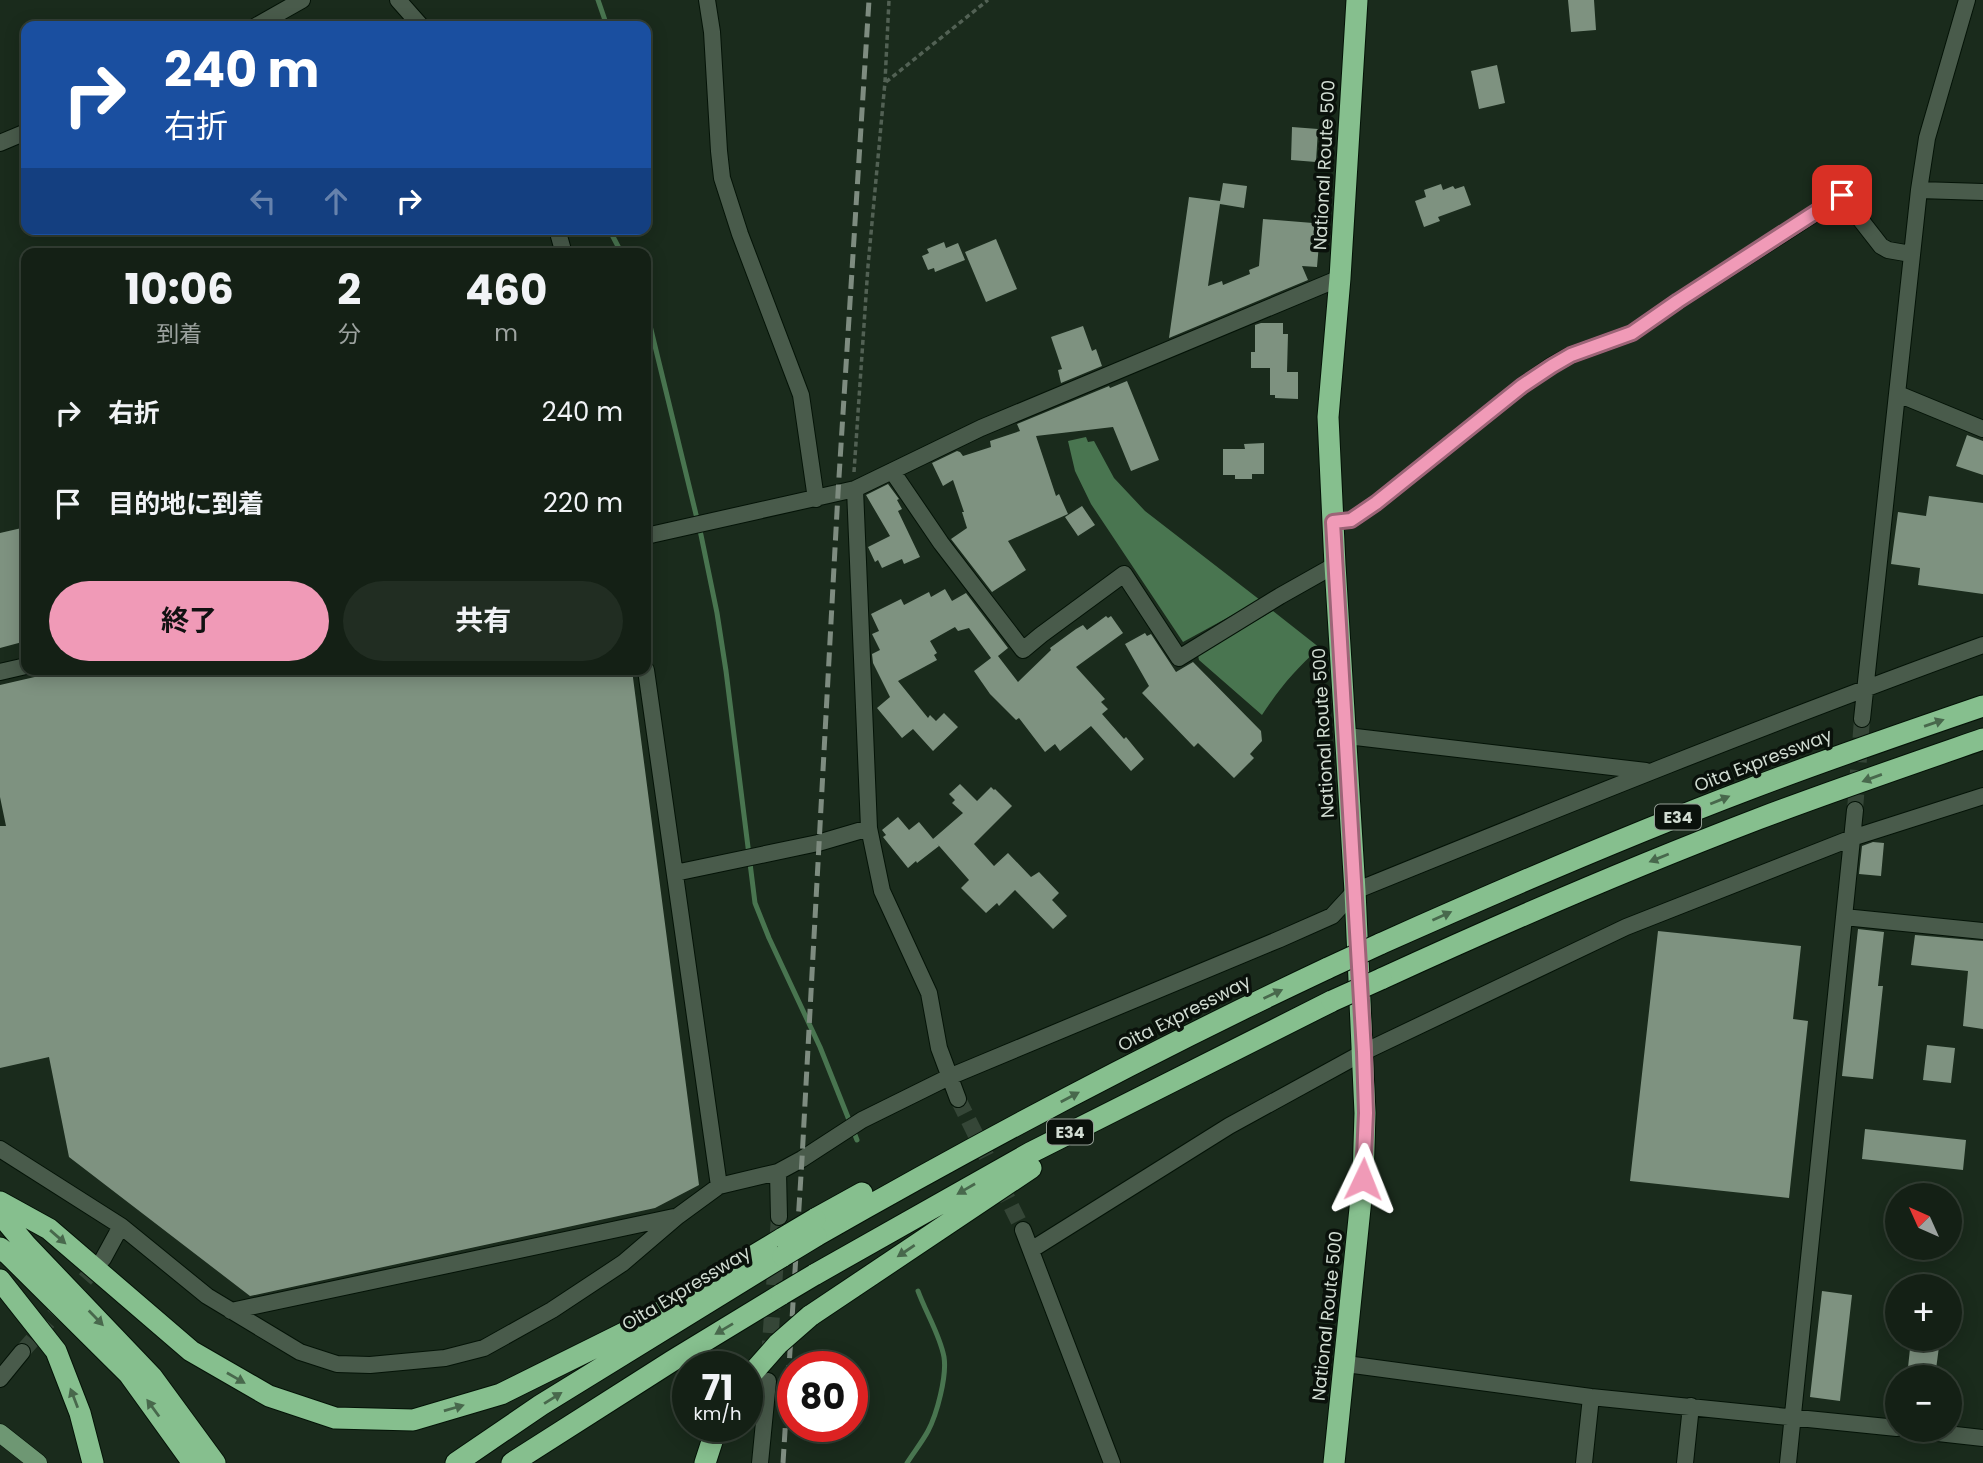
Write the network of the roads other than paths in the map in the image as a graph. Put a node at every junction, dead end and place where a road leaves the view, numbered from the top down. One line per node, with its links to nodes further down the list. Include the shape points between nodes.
1 (302, 0): 6 (street)
2 (398, 0): 7 (street)
3 (707, 0): 18 (street, via 722,178 801,395)
4 (1357, 0): 13 (highway, National Route 500)
5 (1967, 0): 10 (street, via 1927,138)
6 (265, 21)
7 (417, 21)
8 (21, 133): 9 (street)
9 (0, 143)
10 (1919, 190): 11 (street); 12 (street)
11 (1983, 192)
12 (1911, 254): 14 (street); 19 (street, via 1881,246 1842,195 1632,333 1552,366 1376,503 1351,520)
13 (1340, 278): 16 (street, via 981,428); 19 (highway, National Route 500, via 1328,417)
14 (1898, 394): 15 (street); 26 (street)
15 (1983, 429)
16 (892, 471): 17 (street); 21 (street, via 1023,650 1124,574 1179,658)
17 (855, 489): 18 (street); 34 (street)
18 (816, 499): 20 (street)
19 (1333, 522): 21 (highway, National Route 500)
20 (651, 535)
21 (1335, 565): 29 (highway, National Route 500)
22 (1983, 645): 26 (street)
23 (21, 667): 24 (street)
24 (0, 672)
25 (647, 675): 36 (street)
26 (1865, 688): 28 (street); 31 (street)
27 (1983, 706): 52 (highway, Oita Expressway / E34, one-way to 27, bridge, via 816,1228 1245,1007 1479,899 1735,794)
28 (1862, 719)
29 (1347, 736): 31 (street); 37 (highway, National Route 500)
30 (1983, 739): 40 (highway, E34, one-way to 40, bridge, via 1710,838 1503,923)
31 (1648, 772): 37 (street)
32 (1983, 796): 35 (street)
33 (1855, 810): 35 (street)
34 (869, 828): 36 (street); 42 (street, via 882,891 929,993)
35 (1852, 838): 38 (street); 41 (street, via 1626,927)
36 (674, 873): 46 (street)
37 (1356, 891): 41 (highway, National Route 500); 42 (street, via 1332,916)
38 (1844, 917): 39 (street); 64 (street)
39 (1983, 931)
40 (1257, 1037): 60 (highway, one-way to 60, bridge, via 1016,1177 810,1316 778,1344); 76 (highway, E34, one-way to 76, bridge, via 1030,1153 814,1275)
41 (1364, 1052): 54 (street, via 1229,1126); 59 (highway, National Route 500, via 1363,1179)
42 (949, 1077): 43 (street); 45 (street, via 862,1120)
43 (958, 1099)
44 (0, 1149): 50 (street)
45 (778, 1172): 46 (street); 52 (street)
46 (719, 1186): 49 (street)
47 (0, 1202): 52 (highway, one-way to 52, via 49,1229 191,1351 269,1396 335,1418 413,1420 500,1394 630,1329)
48 (0, 1214): 74 (highway, one-way to 74, via 152,1377)
49 (678, 1216): 57 (street); 57 (street, via 623,1263 552,1310 484,1348 445,1358 370,1366 337,1364 300,1352)
50 (121, 1226): 55 (street); 57 (street)
51 (1023, 1230): 54 (street)
52 (782, 1237): 75 (highway, Oita Expressway / E34, one-way to 52)
53 (0, 1248): 73 (highway, one-way to 53, via 129,1374)
54 (1031, 1250): 79 (street)
55 (103, 1259)
56 (0, 1280): 72 (highway, one-way to 56, via 56,1351)
57 (231, 1311)
58 (22, 1352): 61 (street)
59 (1346, 1364): 62 (street); 80 (highway, National Route 500)
60 (763, 1370)
61 (0, 1379)
62 (1591, 1397): 63 (street); 81 (street)
63 (1691, 1406): 64 (street); 82 (street)
64 (1792, 1416): 65 (street); 83 (street)
65 (1885, 1427)
66 (0, 1433): 71 (main road)
67 (1962, 1436): 68 (street)
68 (1983, 1438)
69 (712, 1442): 77 (highway)
70 (759, 1442): 78 (street)
71 (38, 1463)
72 (93, 1463)
73 (193, 1463)
74 (215, 1463)
75 (456, 1463)
76 (512, 1463)
77 (705, 1463)
78 (760, 1463)
79 (1112, 1463)
80 (1335, 1463)
81 (1584, 1463)
82 (1685, 1463)
83 (1788, 1463)

